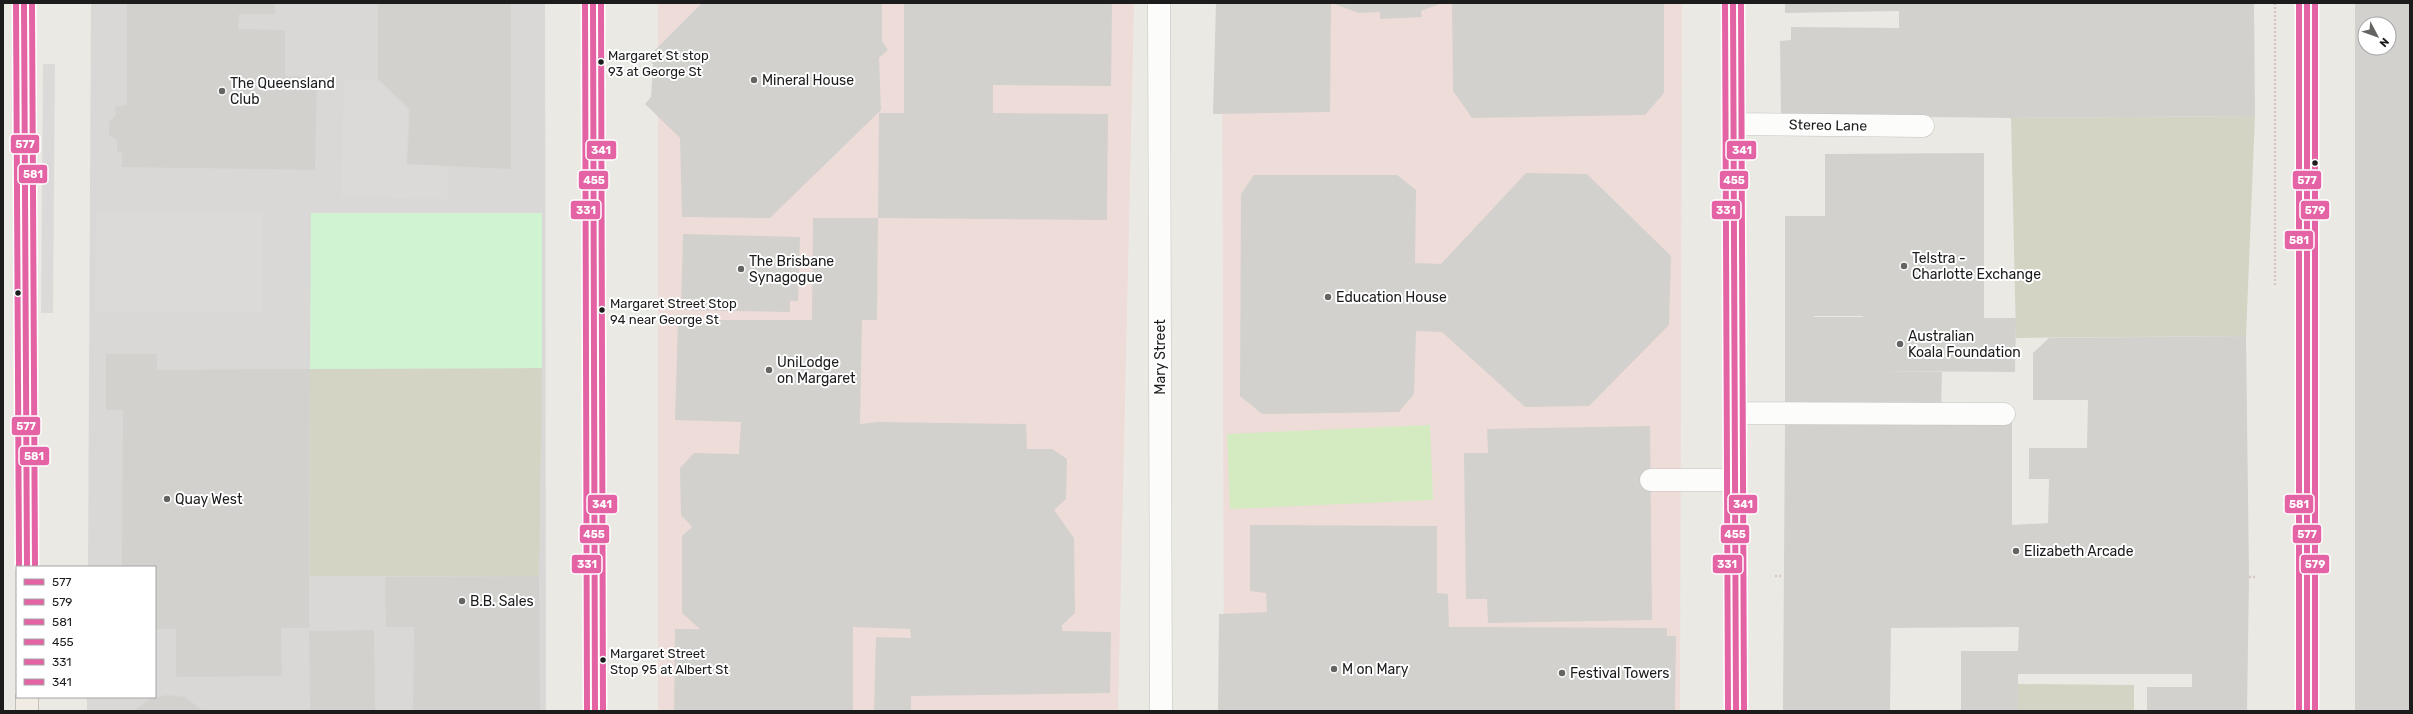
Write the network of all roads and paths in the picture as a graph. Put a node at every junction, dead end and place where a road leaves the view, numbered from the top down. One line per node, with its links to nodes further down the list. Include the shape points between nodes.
1 (24, 3): 12 (main road)
2 (593, 3): 19 (main road)
3 (1159, 3): 20 (street, Mary Street)
4 (1734, 3): 6 (street)
5 (2307, 3): 22 (main road)
6 (1734, 124): 7 (street, Stereo Lane); 8 (street)
7 (1923, 126)
8 (1734, 413): 9 (street); 11 (street)
9 (2004, 414)
10 (1651, 480): 11 (street)
11 (1735, 480): 21 (street)
12 (27, 566)
13 (1775, 576): 14 (path)
14 (1783, 576)
15 (2249, 577): 16 (path)
16 (2256, 577)
17 (27, 698): 18 (main road)
18 (27, 711)
19 (595, 711)
20 (1161, 711)
21 (1736, 711)
22 (2307, 711)

